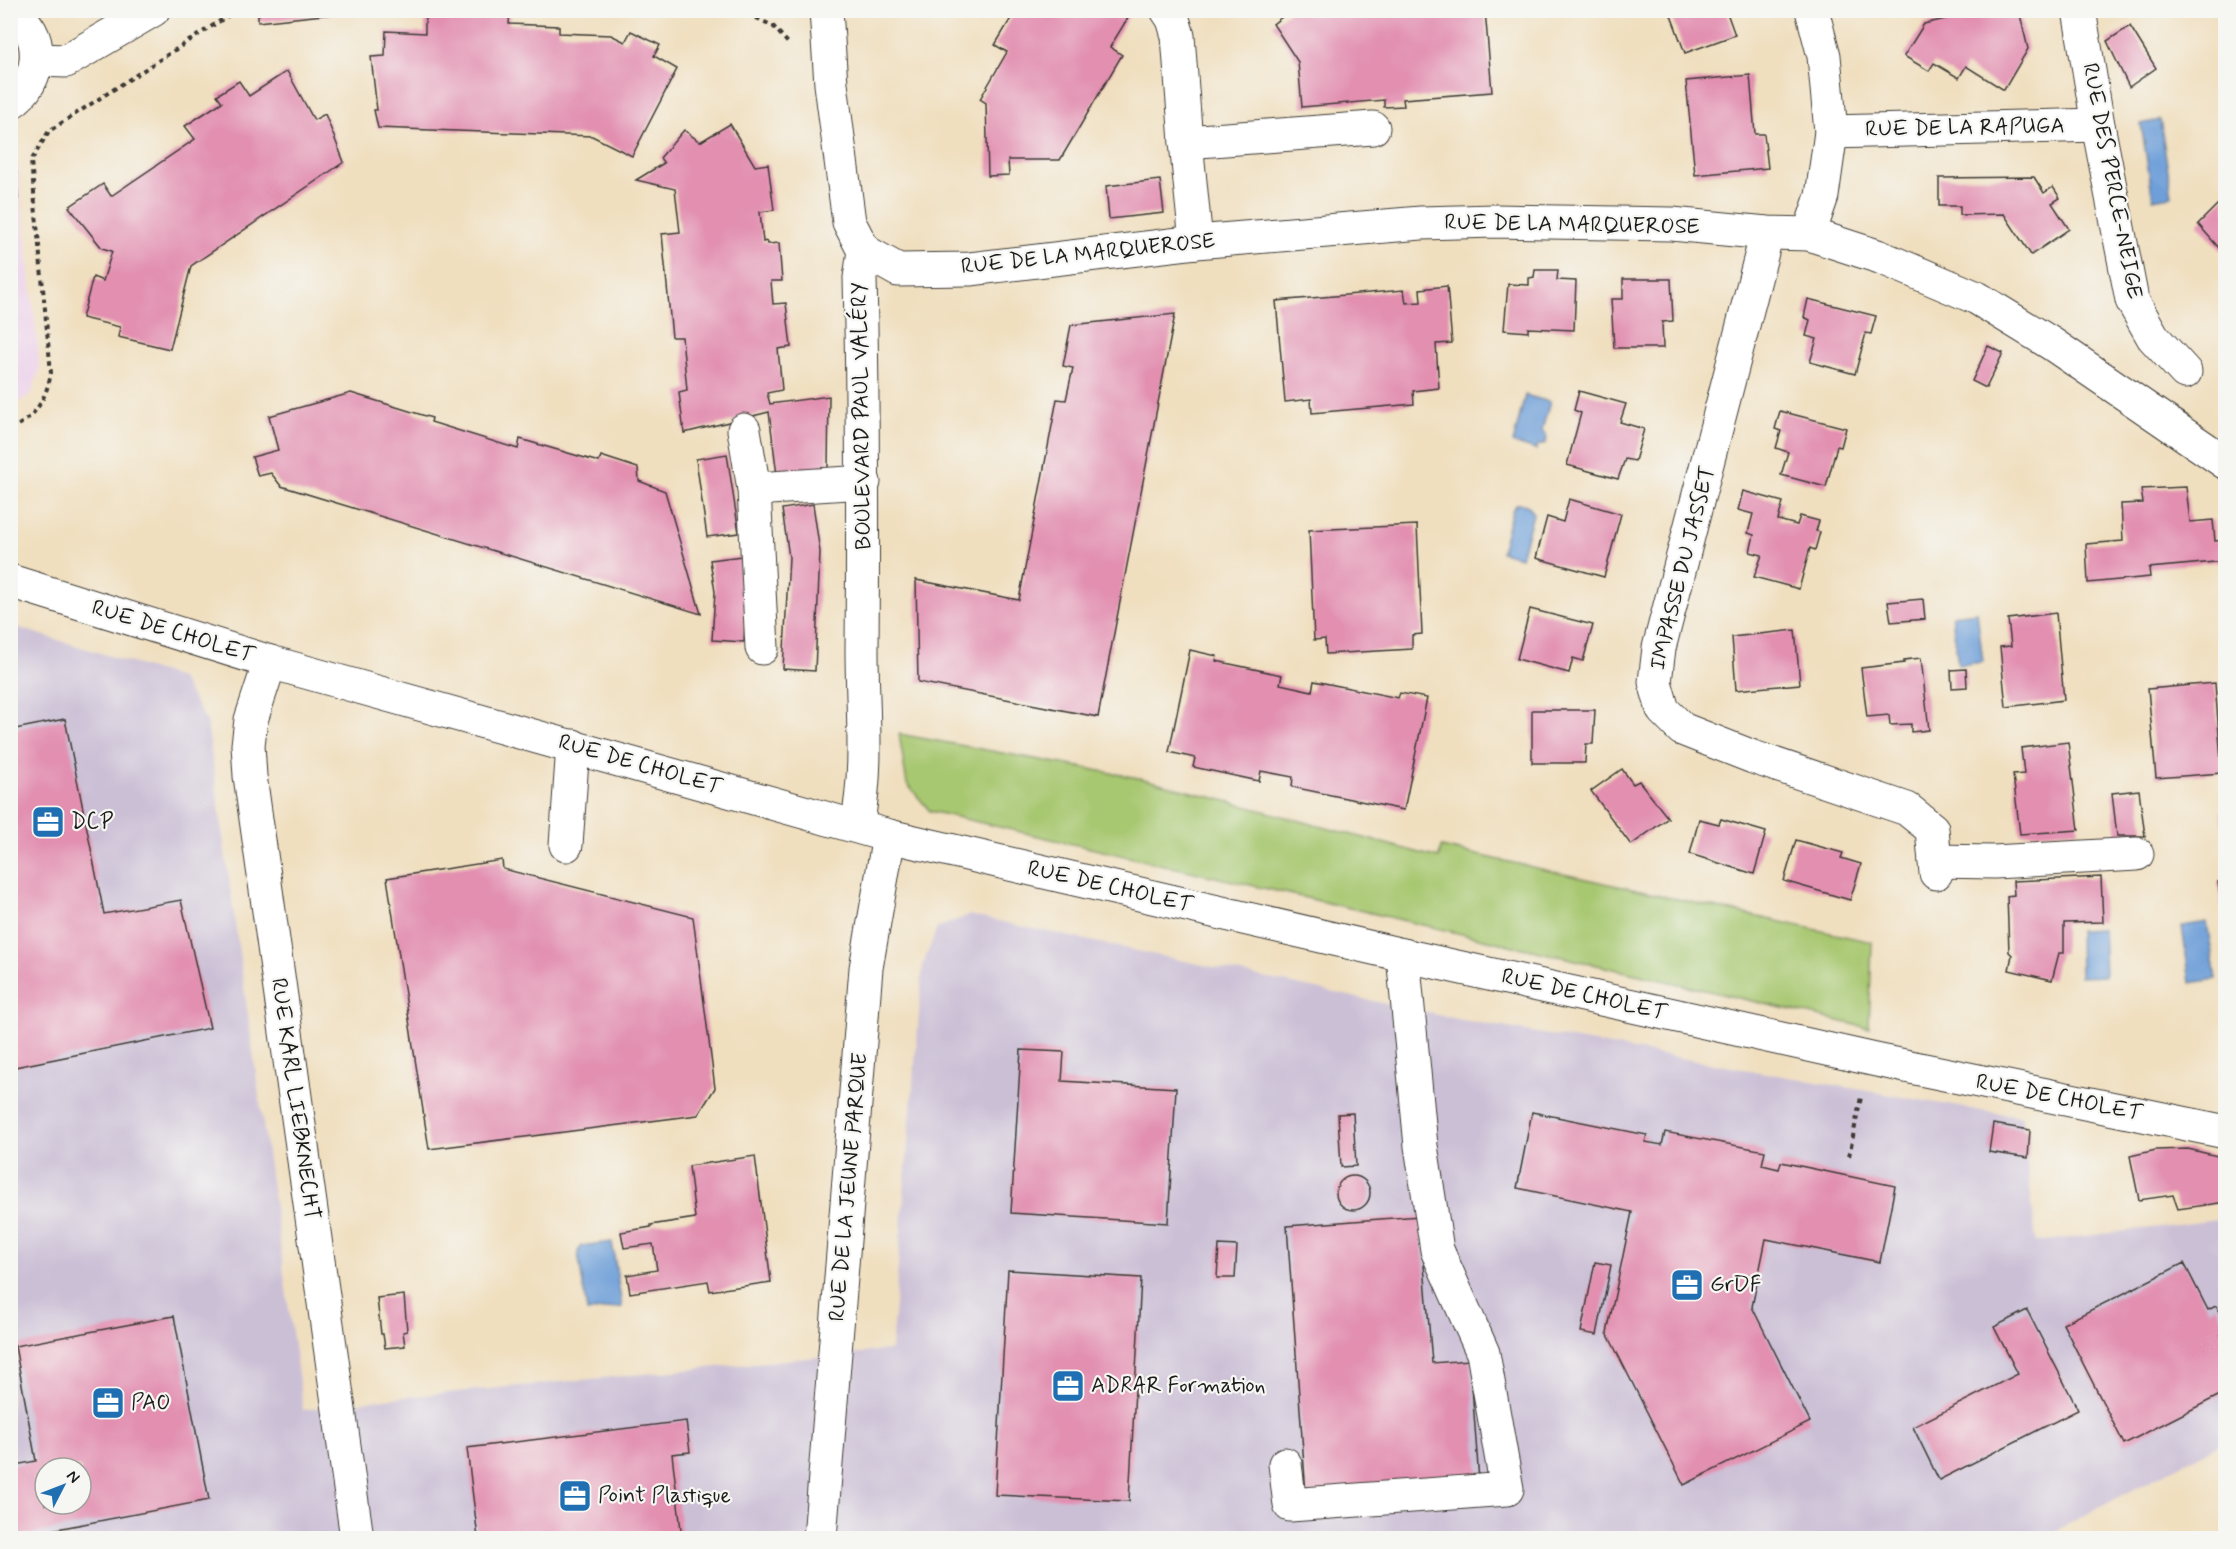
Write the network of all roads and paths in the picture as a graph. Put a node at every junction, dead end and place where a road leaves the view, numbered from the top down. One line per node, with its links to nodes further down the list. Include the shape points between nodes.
1 (153, 10): 10 (street, via 66,61)
2 (237, 10): 21 (path, via 49,131 31,161 51,373 41,404 22,424)
3 (740, 10): 9 (path, via 773,26)
4 (826, 10): 19 (street, BOULEVARD PAUL VALÉRY, via 831,84 849,222)
5 (1812, 10): 14 (street, via 1824,56)
6 (2079, 10): 12 (street, RUE DES PERCE-NEIGE)
7 (10, 12): 10 (street, via 28,27)
8 (1174, 13): 15 (street)
9 (795, 50)
10 (37, 60): 11 (street, via 28,87)
11 (10, 103)
12 (2098, 125): 14 (street, RUE DE LA RAPUGA); 20 (street, RUE DES PERCE-NEIGE, via 2132,300 2153,337)
13 (1373, 128): 15 (street)
14 (1832, 132): 17 (street, via 1822,196)
15 (1186, 142): 18 (street)
16 (1767, 233): 17 (street, RUE DE LA MARQUEROSE); 18 (street, RUE DE LA MARQUEROSE, via 1672,224 1495,221 1421,223); 33 (street, IMPASSE DU JASSET, via 1659,648 1655,682 1663,710 1682,729 1907,809 1932,829 1936,867)
17 (1809, 234): 23 (street, RUE DE LA MARQUEROSE, via 1880,257 1977,298 2052,344)
18 (1196, 242): 19 (street, RUE DE LA MARQUEROSE, via 970,269 897,270)
19 (864, 251): 24 (street, BOULEVARD PAUL VALÉRY, via 860,278)
20 (2185, 372)
21 (10, 429)
22 (744, 430): 25 (street)
23 (2226, 463)
24 (864, 482): 25 (street); 30 (street, BOULEVARD PAUL VALÉRY, via 865,769)
25 (754, 489): 27 (street)
26 (10, 581): 28 (street, RUE DE CHOLET)
27 (762, 648)
28 (270, 662): 29 (street, RUE DE CHOLET); 39 (street, RUE KARL LIEBKNECHT, via 251,720 250,776)
29 (573, 746): 30 (street, RUE DE CHOLET); 32 (street)
30 (857, 826): 31 (street, RUE DE CHOLET)
31 (889, 836): 34 (street, RUE DE CHOLET); 40 (street, RUE DE LA JEUNE PARQUE, via 866,968)
32 (566, 845)
33 (2137, 854)
34 (1402, 955): 36 (street, RUE DE CHOLET, via 1919,1070); 38 (street, via 1421,1146 1437,1250 1483,1353 1508,1489 1290,1505)
35 (1862, 1093): 37 (path)
36 (2226, 1132)
37 (1849, 1156)
38 (1286, 1464)
39 (357, 1539)
40 (820, 1539)

